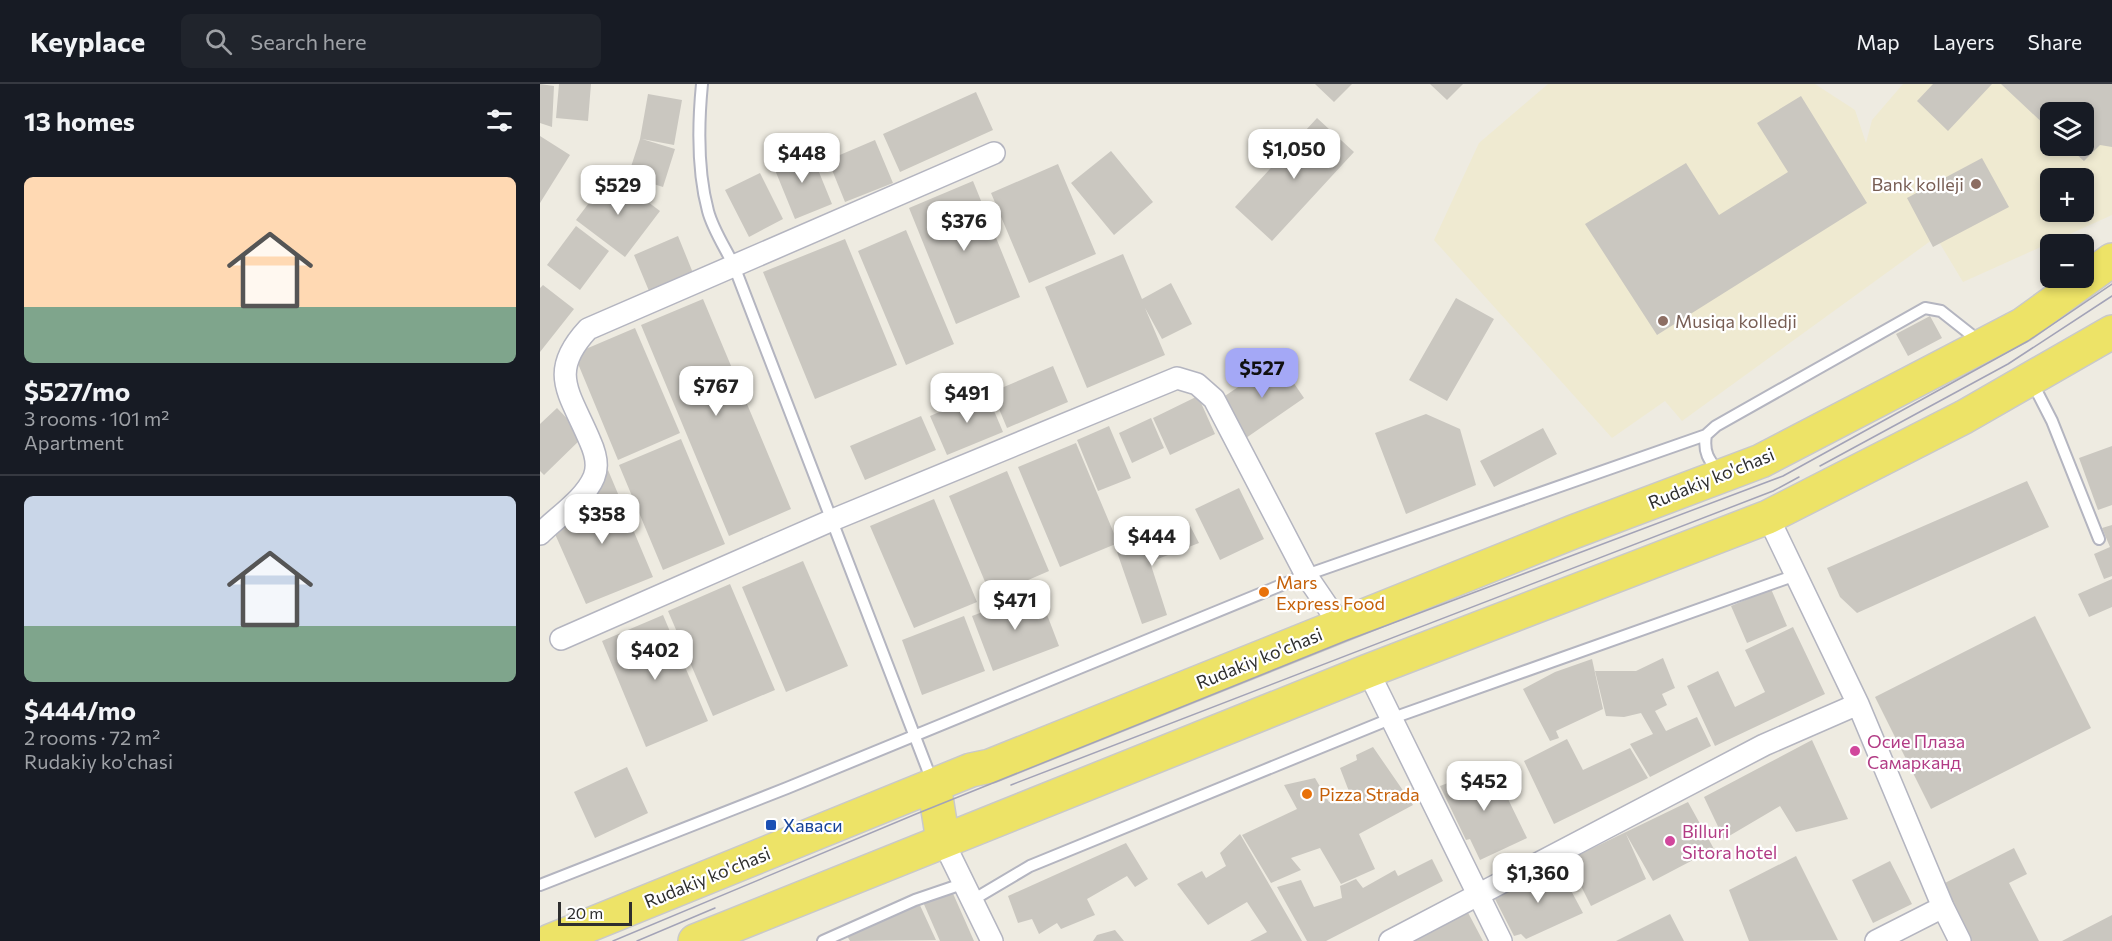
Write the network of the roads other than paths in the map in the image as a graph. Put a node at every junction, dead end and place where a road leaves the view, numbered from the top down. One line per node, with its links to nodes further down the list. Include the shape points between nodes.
1 (702, 84): 4 (lane, via 701,165 708,212)
2 (994, 153): 4 (street)
3 (2112, 260): 6 (main road, Rudakiy ko'chasi, via 2022,325)
4 (734, 266): 11 (lane); 12 (street, via 588,329 573,346 564,364 564,378 596,455 594,476 581,495)
5 (2112, 332): 7 (main road)
6 (1984, 345): 8 (lane, via 1941,311 1925,308); 9 (main road, Rudakiy ko'chasi, via 1761,461)
7 (2031, 379): 10 (main road); 13 (lane, via 2052,421)
8 (1706, 435): 9 (lane, via 1707,458); 14 (lane)
9 (1722, 476): 16 (main road, Rudakiy ko'chasi)
10 (1768, 517): 15 (street); 18 (main road)
11 (830, 521): 14 (street, via 1177,378 1197,384 1214,399); 17 (street); 21 (lane)
12 (540, 534)
13 (2099, 540)
14 (1306, 575): 16 (street); 21 (lane)
15 (1796, 575): 19 (street); 20 (lane)
16 (1340, 625): 22 (main road, Rudakiy ko'chasi)
17 (561, 639)
18 (1368, 671): 20 (street); 23 (main road)
19 (1858, 704): 26 (street, via 1764,745); 27 (street)
20 (1390, 719): 25 (lane); 26 (street)
21 (915, 736): 22 (lane); 24 (lane)
22 (934, 785): 23 (main road); 28 (main road, Rudakiy ko'chasi)
23 (943, 841): 25 (street); 29 (main road)
24 (540, 885)
25 (967, 892): 30 (lane, via 915,900); 31 (street)
26 (1477, 894): 32 (street); 33 (street)
27 (1943, 907): 34 (street); 35 (street)
28 (550, 941)
29 (695, 941)
30 (823, 941)
31 (992, 941)
32 (1390, 941)
33 (1501, 941)
34 (1876, 941)
35 (1960, 941)

